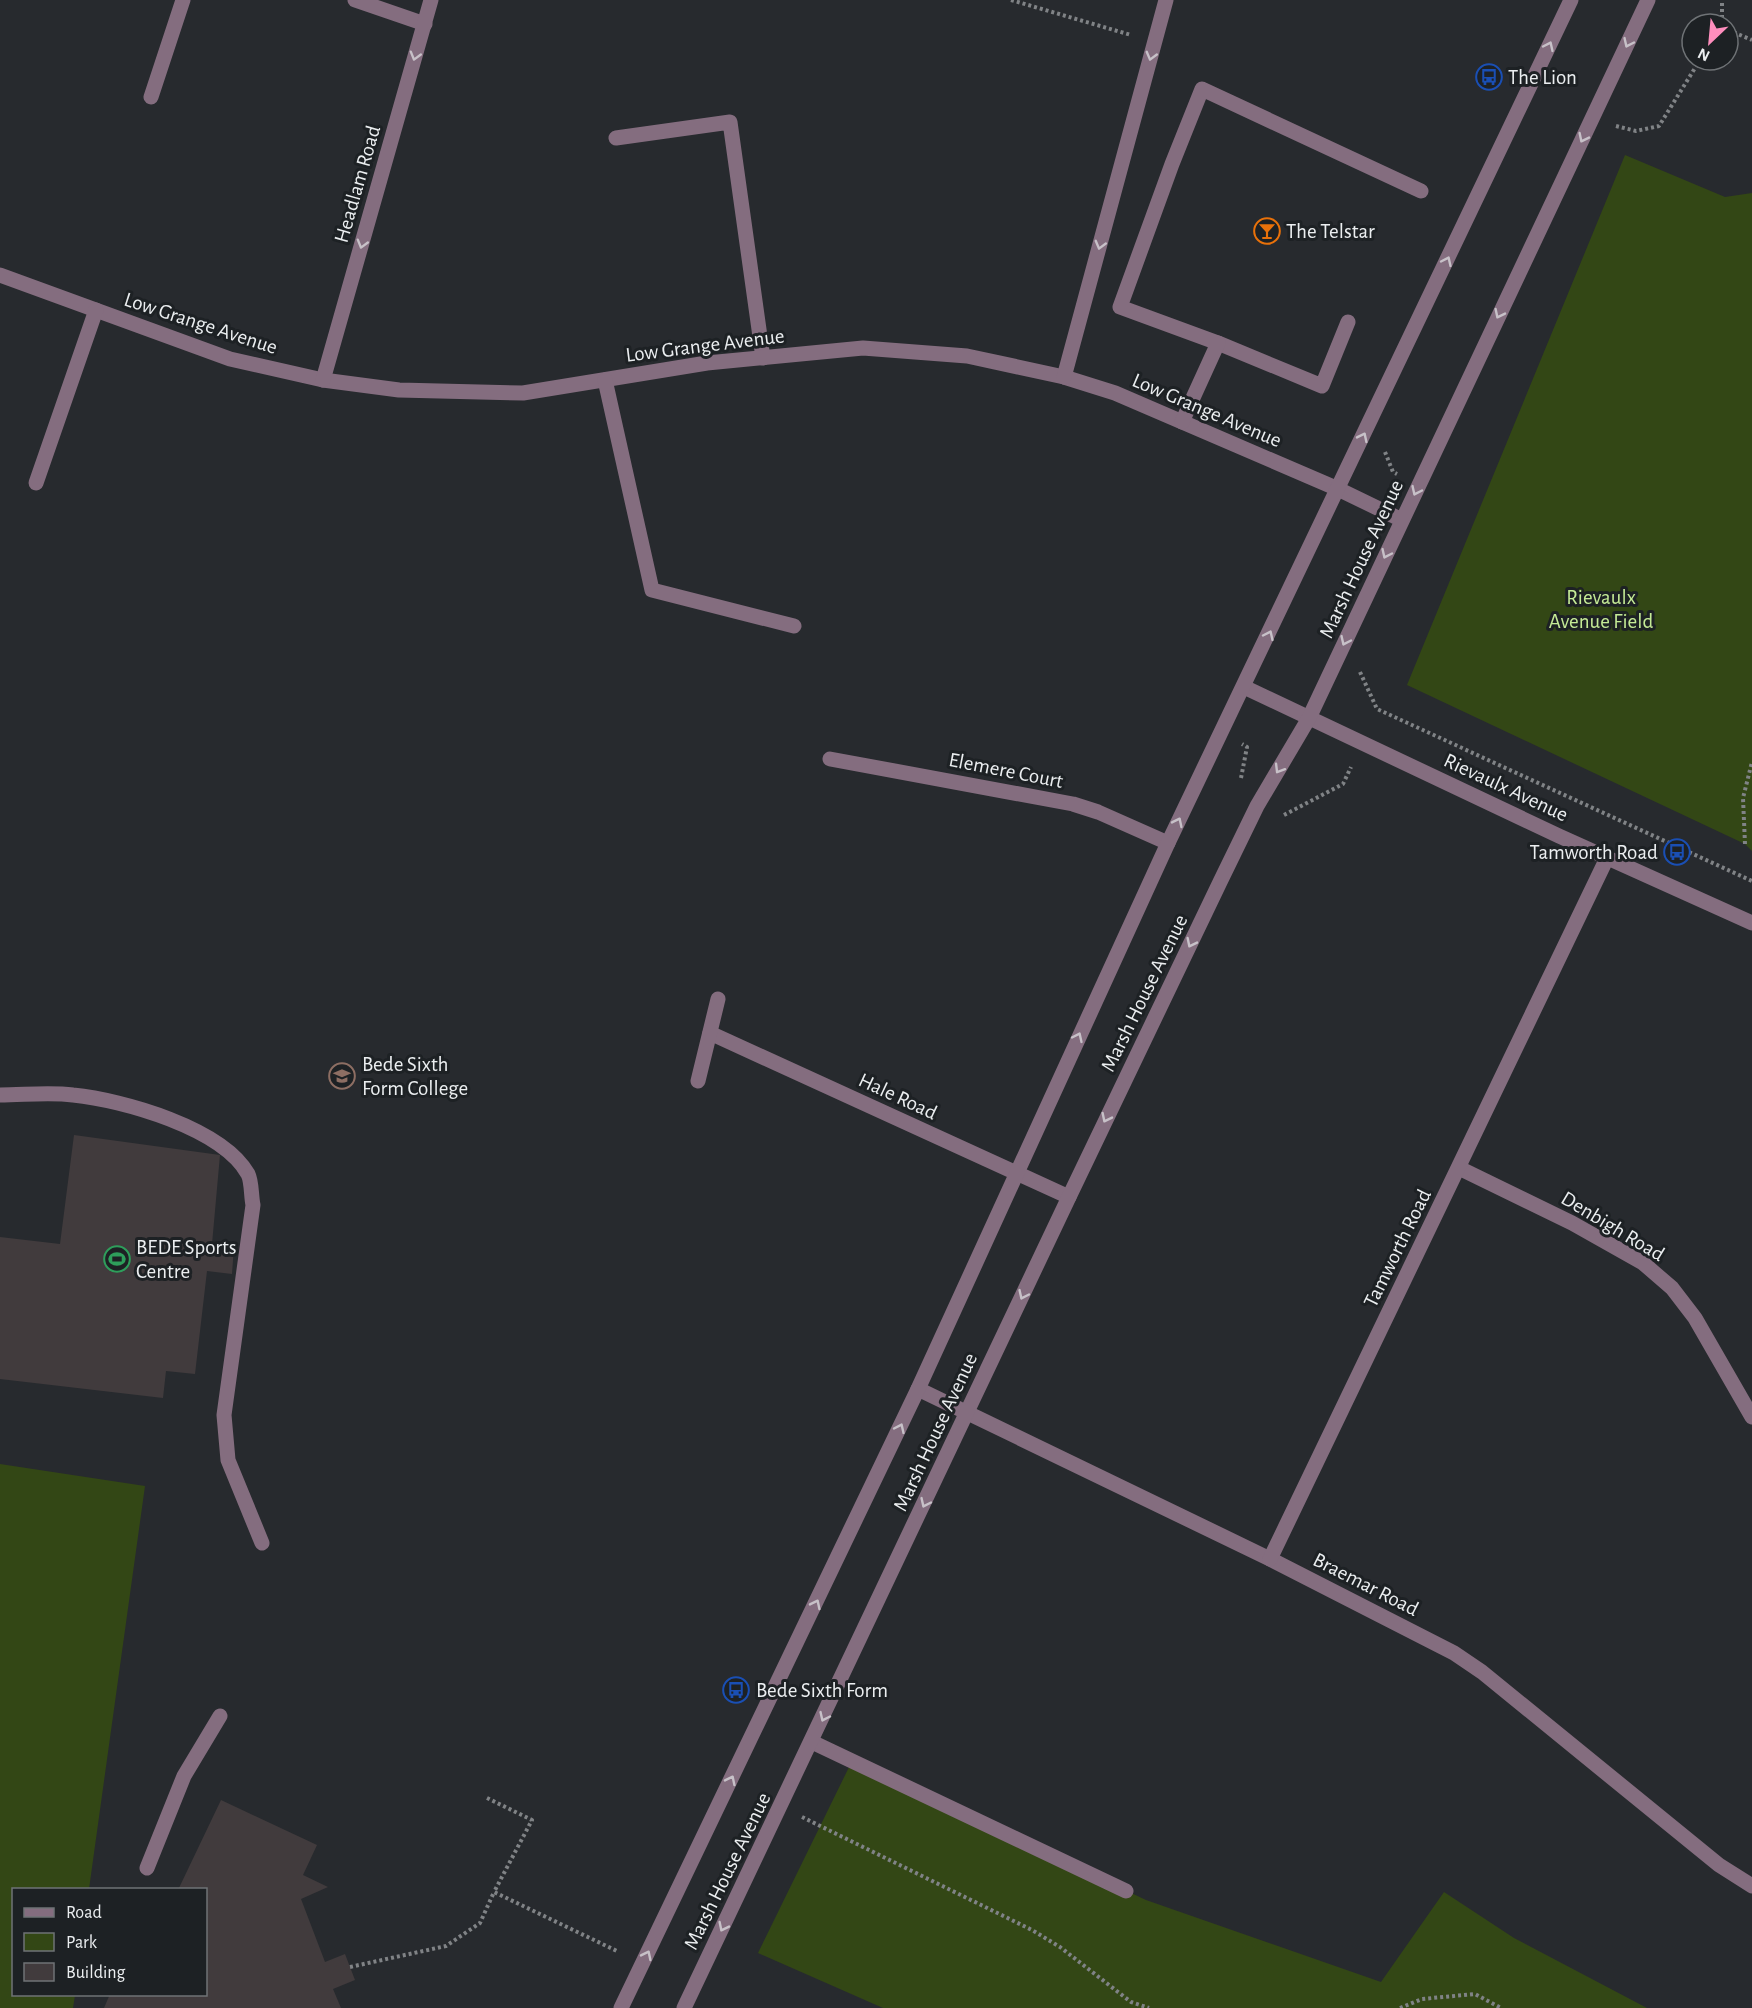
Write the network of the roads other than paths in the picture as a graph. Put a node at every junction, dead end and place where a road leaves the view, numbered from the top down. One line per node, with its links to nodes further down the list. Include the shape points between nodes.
1 (183, 0): 8 (street)
2 (355, 0): 7 (street)
3 (431, 0): 7 (street, Headlam Road)
4 (1166, 0): 16 (street, one-way to 16)
5 (1571, 0): 21 (street, Marsh House Avenue, one-way to 5)
6 (1648, 0): 22 (street, Marsh House Avenue, one-way to 22)
7 (425, 24): 17 (street, Headlam Road, one-way to 17)
8 (151, 98)
9 (616, 138): 15 (street, via 730,122)
10 (1421, 191): 14 (street, via 1203,89 1120,307)
11 (0, 275): 12 (street, Low Grange Avenue)
12 (96, 310): 17 (street, Low Grange Avenue, via 230,358); 20 (street)
13 (1348, 322): 14 (street, via 1322,386)
14 (1218, 343): 19 (street)
15 (763, 358): 16 (street, Low Grange Avenue, via 863,348 967,356); 18 (street, Low Grange Avenue)
16 (1064, 377): 19 (street, Low Grange Avenue, via 1115,393)
17 (324, 380): 18 (street, Low Grange Avenue, via 399,390 523,393)
18 (605, 380): 23 (street, via 652,590)
19 (1182, 422): 21 (street, Low Grange Avenue)
20 (36, 483)
21 (1338, 489): 22 (street, Low Grange Avenue); 24 (street, Marsh House Avenue, one-way to 21)
22 (1402, 520): 25 (street, Marsh House Avenue, one-way to 25)
23 (794, 626)
24 (1244, 687): 25 (street, Rievaulx Avenue); 27 (street, Marsh House Avenue, one-way to 24)
25 (1309, 718): 28 (street, Rievaulx Avenue); 36 (street, Marsh House Avenue, one-way to 36, via 1257,806)
26 (830, 759): 27 (street, Elemere Court, via 1073,804)
27 (1168, 843): 35 (street, Marsh House Avenue, one-way to 27)
28 (1607, 858): 29 (street, Rievaulx Avenue); 34 (street, Tamworth Road)
29 (1752, 923)
30 (718, 999): 31 (street)
31 (710, 1033): 32 (street); 35 (street, Hale Road)
32 (698, 1081)
33 (0, 1095): 40 (street, via 71,1094 123,1103 174,1121 218,1144 249,1175 252,1205 224,1414 228,1460)
34 (1459, 1168): 39 (street, Denbigh Road, via 1643,1263 1672,1288 1695,1318); 41 (street, Tamworth Road)
35 (1016, 1173): 36 (street, Hale Road); 37 (street, Marsh House Avenue)
36 (1069, 1197): 38 (street, Marsh House Avenue, one-way to 38)
37 (918, 1389): 38 (street, Braemar Road); 47 (street, Marsh House Avenue, one-way to 37)
38 (968, 1412): 41 (street, Braemar Road); 43 (street, Marsh House Avenue, one-way to 43)
39 (1752, 1417)
40 (262, 1543)
41 (1270, 1559): 45 (street, Braemar Road, via 1482,1671 1719,1865)
42 (220, 1716): 44 (street, via 184,1776)
43 (812, 1742): 46 (street); 48 (street, Marsh House Avenue, one-way to 48)
44 (147, 1868)
45 (1752, 1886)
46 (1126, 1891)
47 (621, 2008)
48 (684, 2008)

